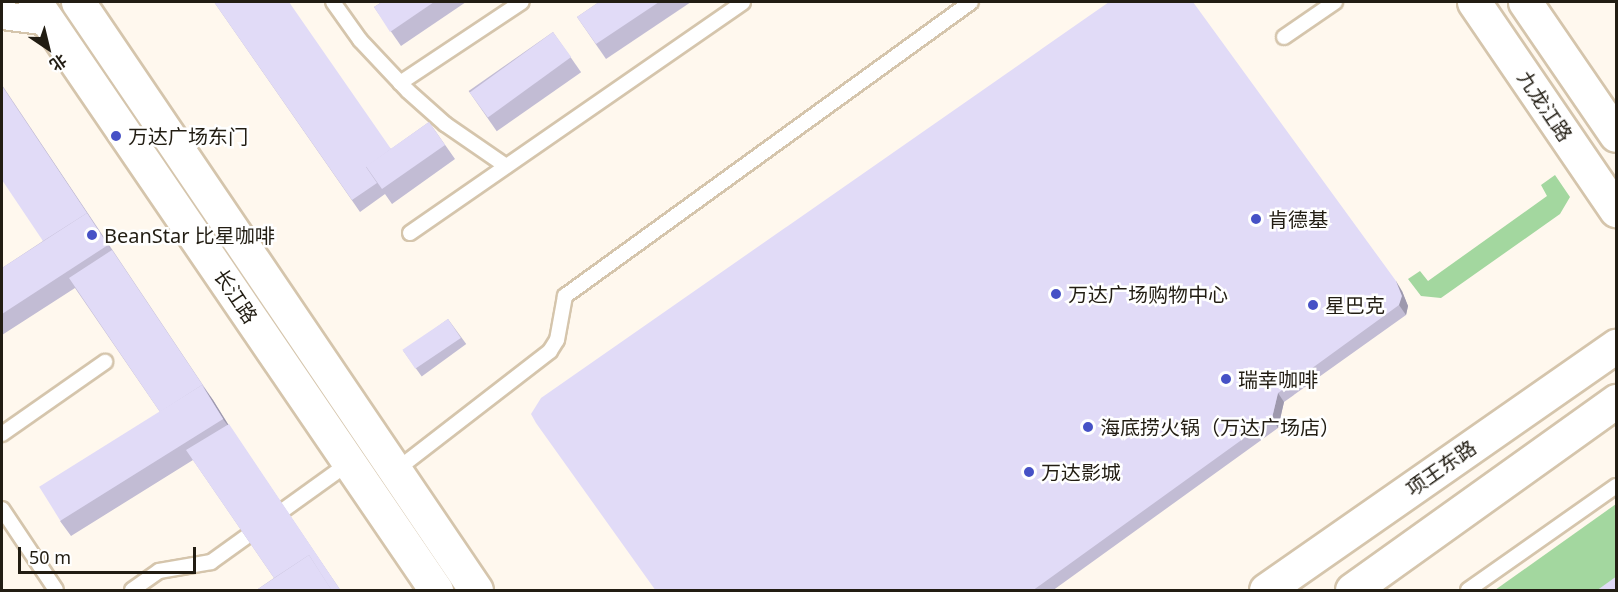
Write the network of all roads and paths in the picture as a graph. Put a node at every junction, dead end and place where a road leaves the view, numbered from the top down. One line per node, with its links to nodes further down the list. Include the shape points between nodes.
1 (78, 2): 24 (street, 长江路)
2 (333, 2): 12 (lane, via 360,40)
3 (522, 2): 12 (lane)
4 (743, 2): 14 (lane)
5 (971, 2): 24 (lane, via 565,296 557,340 550,351)
6 (1335, 2): 11 (lane)
7 (1474, 2): 15 (street, 九龙江路)
8 (1525, 2): 13 (street)
9 (42, 11): 10 (street); 23 (street, 长江路)
10 (2, 15)
11 (1284, 37)
12 (400, 83): 14 (lane, via 445,124)
13 (1617, 135)
14 (506, 166): 16 (lane)
15 (1617, 210)
16 (410, 233)
17 (1617, 329): 20 (street)
18 (1617, 346): 20 (street, 项王东路)
19 (105, 362): 22 (lane)
20 (1581, 369): 31 (street, 项王东路)
21 (1612, 408): 32 (street)
22 (2, 434)
23 (349, 462): 28 (lane, via 211,562 159,571); 29 (street, 长江路)
24 (395, 471): 30 (street, 长江路)
25 (1617, 486): 33 (lane)
26 (2, 509): 27 (lane)
27 (56, 591)
28 (132, 591)
29 (436, 591)
30 (476, 591)
31 (1266, 591)
32 (1352, 591)
33 (1468, 591)

